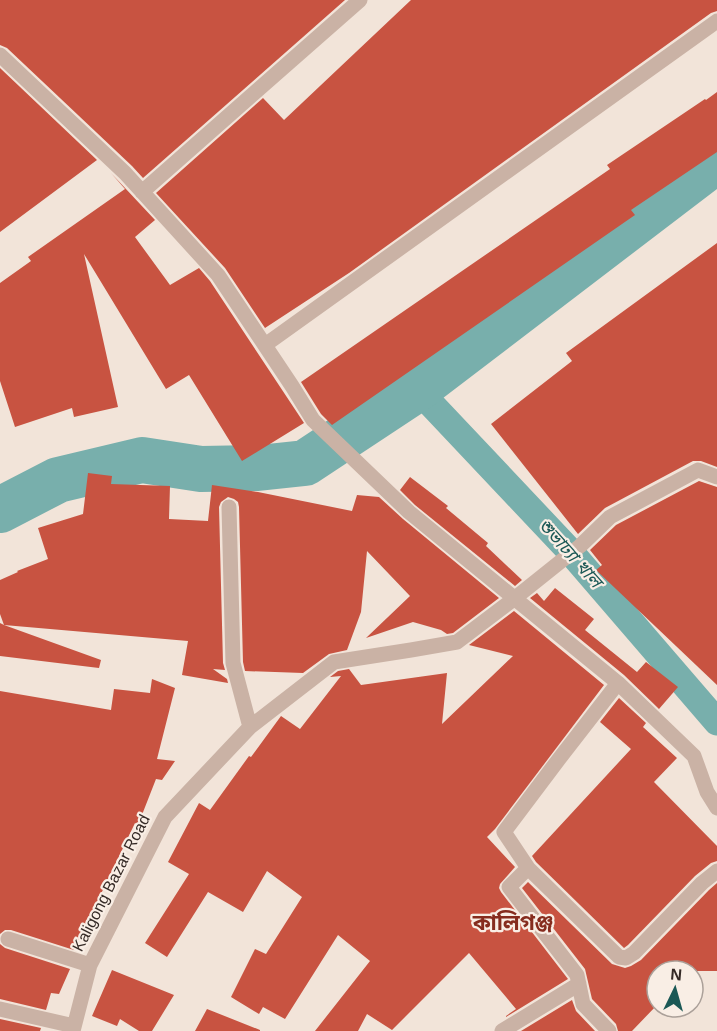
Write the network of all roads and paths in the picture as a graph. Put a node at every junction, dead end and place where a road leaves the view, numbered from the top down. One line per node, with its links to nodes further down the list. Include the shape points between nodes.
1 (360, 0): 4 (street)
2 (717, 21): 5 (street)
3 (0, 55): 4 (street)
4 (142, 192): 5 (street, via 218,275)
5 (265, 345): 8 (street, via 313,420 409,512)
6 (717, 477): 8 (street, Kaligong Bazar Road, via 698,470 610,517)
7 (228, 507): 10 (street, via 233,663)
8 (515, 598): 9 (street); 10 (street, Kaligong Bazar Road, via 457,642 334,662)
9 (618, 683): 11 (street, via 694,756); 12 (street, via 504,832)
10 (250, 727): 15 (street, Kaligong Bazar Road, via 165,817)
11 (717, 808)
12 (528, 868): 13 (street, via 619,957 626,958); 16 (street, via 510,887 577,975)
13 (717, 871)
14 (8, 939): 15 (street)
15 (90, 965): 18 (street, Kaligong Bazar Road)
16 (579, 984): 19 (street); 20 (street, via 584,1004)
17 (0, 1009): 18 (street)
18 (74, 1028)
19 (502, 1031)
20 (609, 1031)

